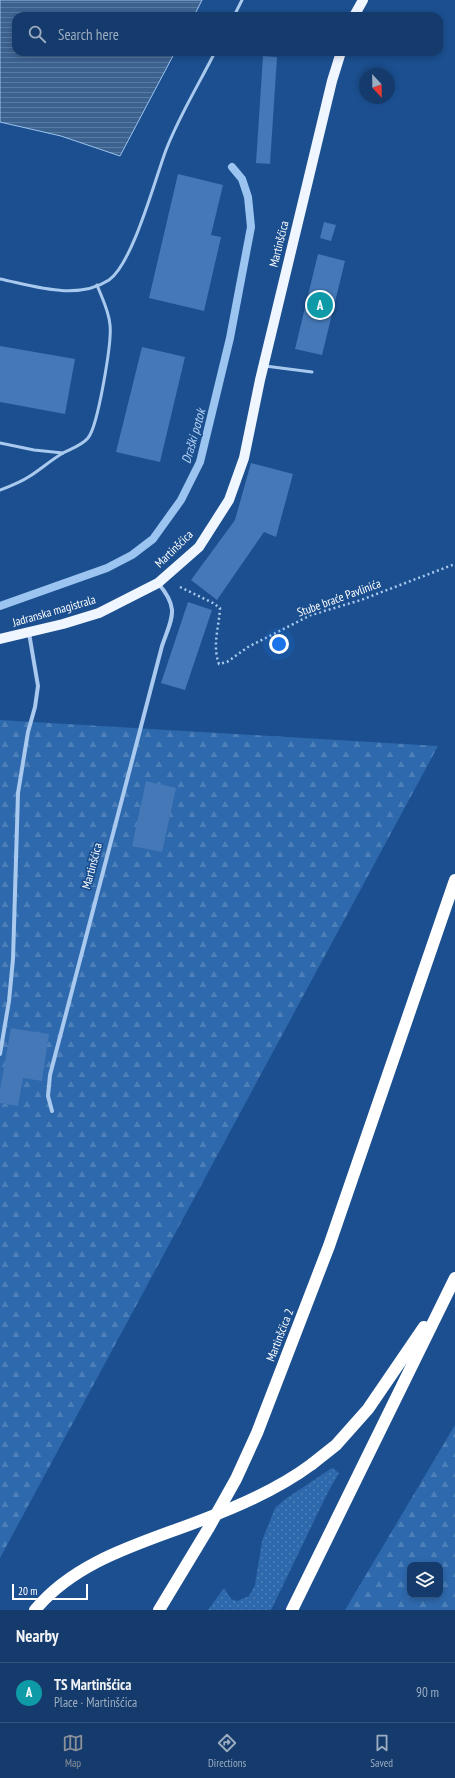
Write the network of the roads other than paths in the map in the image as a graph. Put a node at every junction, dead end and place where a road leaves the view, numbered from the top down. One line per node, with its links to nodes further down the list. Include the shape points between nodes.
1 (242, 0): 3 (lane)
2 (363, 0): 4 (main road)
3 (236, 12)
4 (356, 12)
5 (213, 56): 8 (lane, via 166,150 128,254 118,272 109,280)
6 (340, 56): 9 (main road, Martinšćica)
7 (0, 279): 8 (lane, via 66,291 84,290)
8 (97, 285): 12 (lane, via 110,324 108,356 89,437 77,447)
9 (263, 366): 10 (lane); 14 (main road, Martinšćica, via 244,458 229,500 199,546)
10 (312, 372)
11 (0, 443): 12 (lane)
12 (63, 453): 13 (lane, via 30,476)
13 (0, 490)
14 (158, 583): 15 (main road, Jadranska magistrala, via 99,613); 19 (street, Martinšćica, via 168,594 173,605 172,616 50,1075 48,1096)
15 (29, 633): 16 (main road, Jadranska magistrala); 18 (street, via 38,686 18,793 13,959)
16 (0, 639)
17 (455, 880): 23 (highway, Martinšćica 2, via 329,1246 256,1433 236,1479)
18 (0, 1054)
19 (52, 1111)
20 (455, 1278): 21 (highway)
21 (447, 1293): 22 (highway, bridge, via 368,1409 336,1444 312,1464 269,1491 206,1519 136,1543 90,1566 56,1590); 24 (highway)
22 (35, 1610)
23 (159, 1610)
24 (292, 1610)

